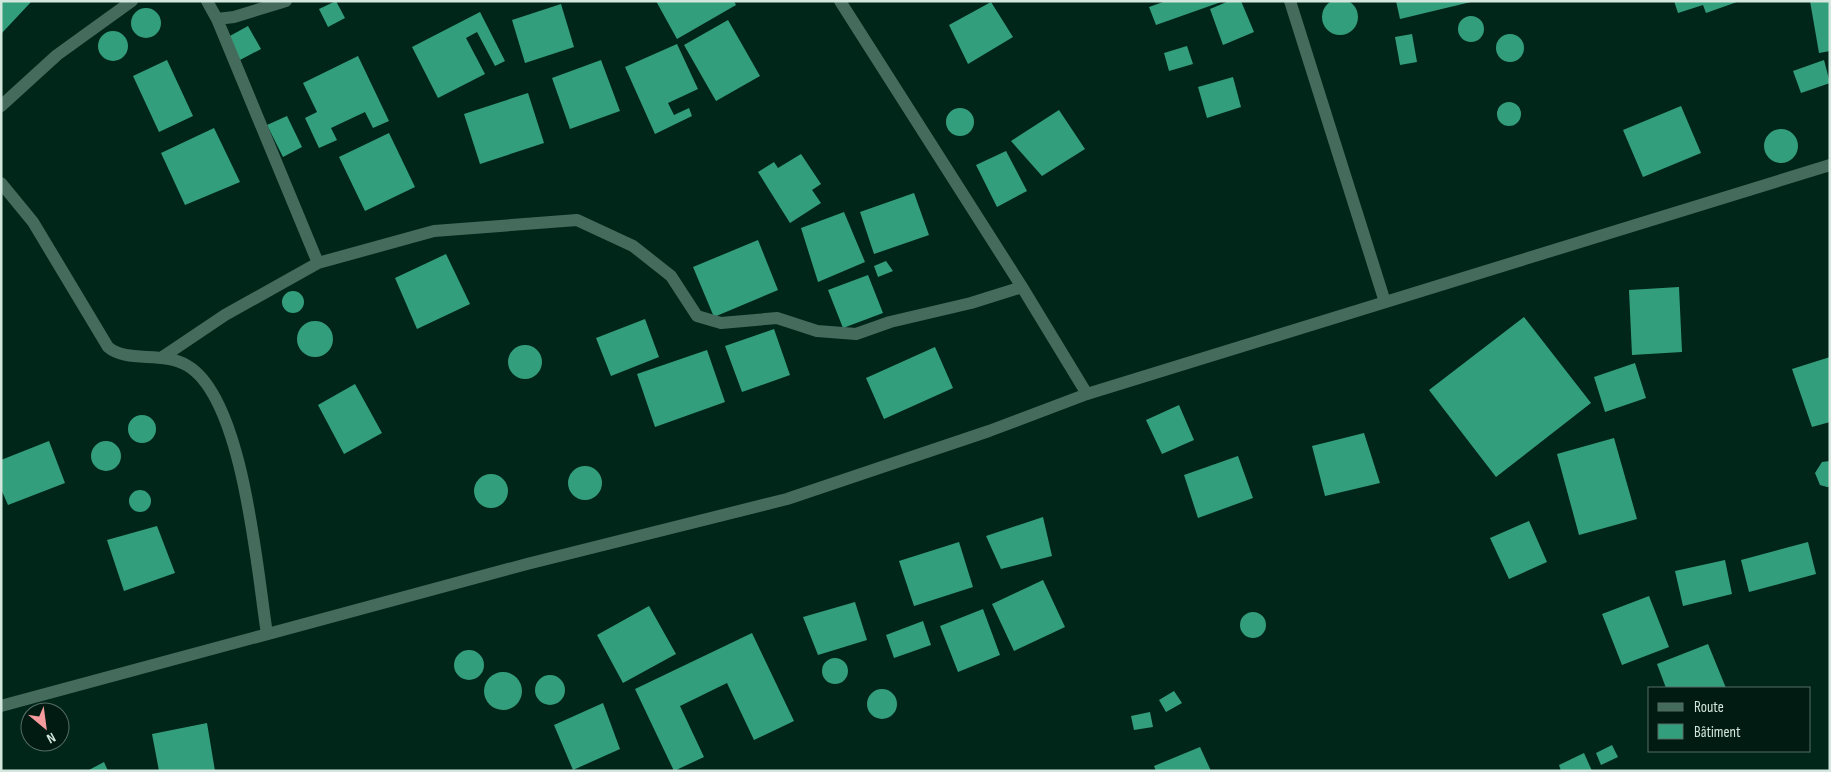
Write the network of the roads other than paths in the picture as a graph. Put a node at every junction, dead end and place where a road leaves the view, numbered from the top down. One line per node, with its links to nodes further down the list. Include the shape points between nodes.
1 (132, 1): 7 (street, via 57,55)
2 (207, 1): 6 (street)
3 (286, 1): 6 (street)
4 (840, 1): 11 (street)
5 (1290, 1): 12 (street)
6 (217, 19): 10 (street)
7 (1, 106)
8 (1830, 165): 12 (street)
9 (1, 183): 13 (street, via 33,222 108,347 129,356)
10 (318, 263): 11 (street, via 434,231 577,220 633,246 671,276 697,316 721,323 778,318 817,331 856,334); 13 (street, via 225,315)
11 (1022, 287): 14 (street)
12 (1385, 302): 14 (street)
13 (164, 356): 15 (street, via 187,365 203,377 219,402 247,502)
14 (1088, 394): 15 (street, via 989,431 786,498)
15 (267, 634): 16 (street)
16 (1, 706)

